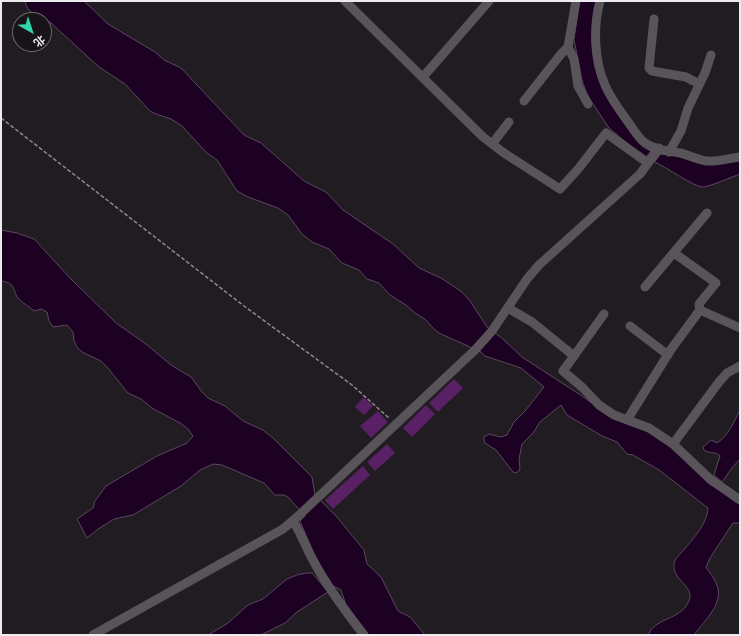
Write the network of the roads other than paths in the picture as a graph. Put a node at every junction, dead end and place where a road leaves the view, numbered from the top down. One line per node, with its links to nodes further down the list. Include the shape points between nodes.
1 (345, 1): 8 (street)
2 (489, 1): 8 (street)
3 (576, 1): 6 (street)
4 (600, 1): 14 (street, via 596,15 596,50 604,83 637,135 646,143)
5 (654, 18): 9 (street, via 650,70 686,78)
6 (568, 47): 10 (street); 11 (street, via 574,59 578,86)
7 (711, 55): 9 (street)
8 (423, 77): 13 (street)
9 (699, 84): 15 (street, via 681,131)
10 (524, 101)
11 (588, 104)
12 (509, 122): 13 (street)
13 (492, 144): 17 (street, via 560,189 606,134)
14 (659, 148): 15 (street); 17 (street)
15 (669, 152): 16 (street, via 707,161)
16 (740, 157)
17 (648, 163): 21 (street, via 640,174 539,265)
18 (707, 213): 19 (street)
19 (674, 253): 20 (street); 22 (street, via 716,283 700,304)
20 (645, 287)
21 (508, 308): 27 (street, via 532,322); 32 (street, via 475,350)
22 (700, 310): 25 (street); 26 (street)
23 (604, 314): 27 (street)
24 (630, 326): 26 (street)
25 (740, 328)
26 (668, 355): 29 (street)
27 (574, 356): 29 (street, via 563,371 599,405)
28 (740, 366): 30 (street, via 727,373 719,382)
29 (627, 420): 30 (street, via 649,428)
30 (673, 444): 31 (street, via 710,479)
31 (740, 500)
32 (295, 520): 33 (street); 34 (street, via 312,560)
33 (93, 635)
34 (364, 635)

